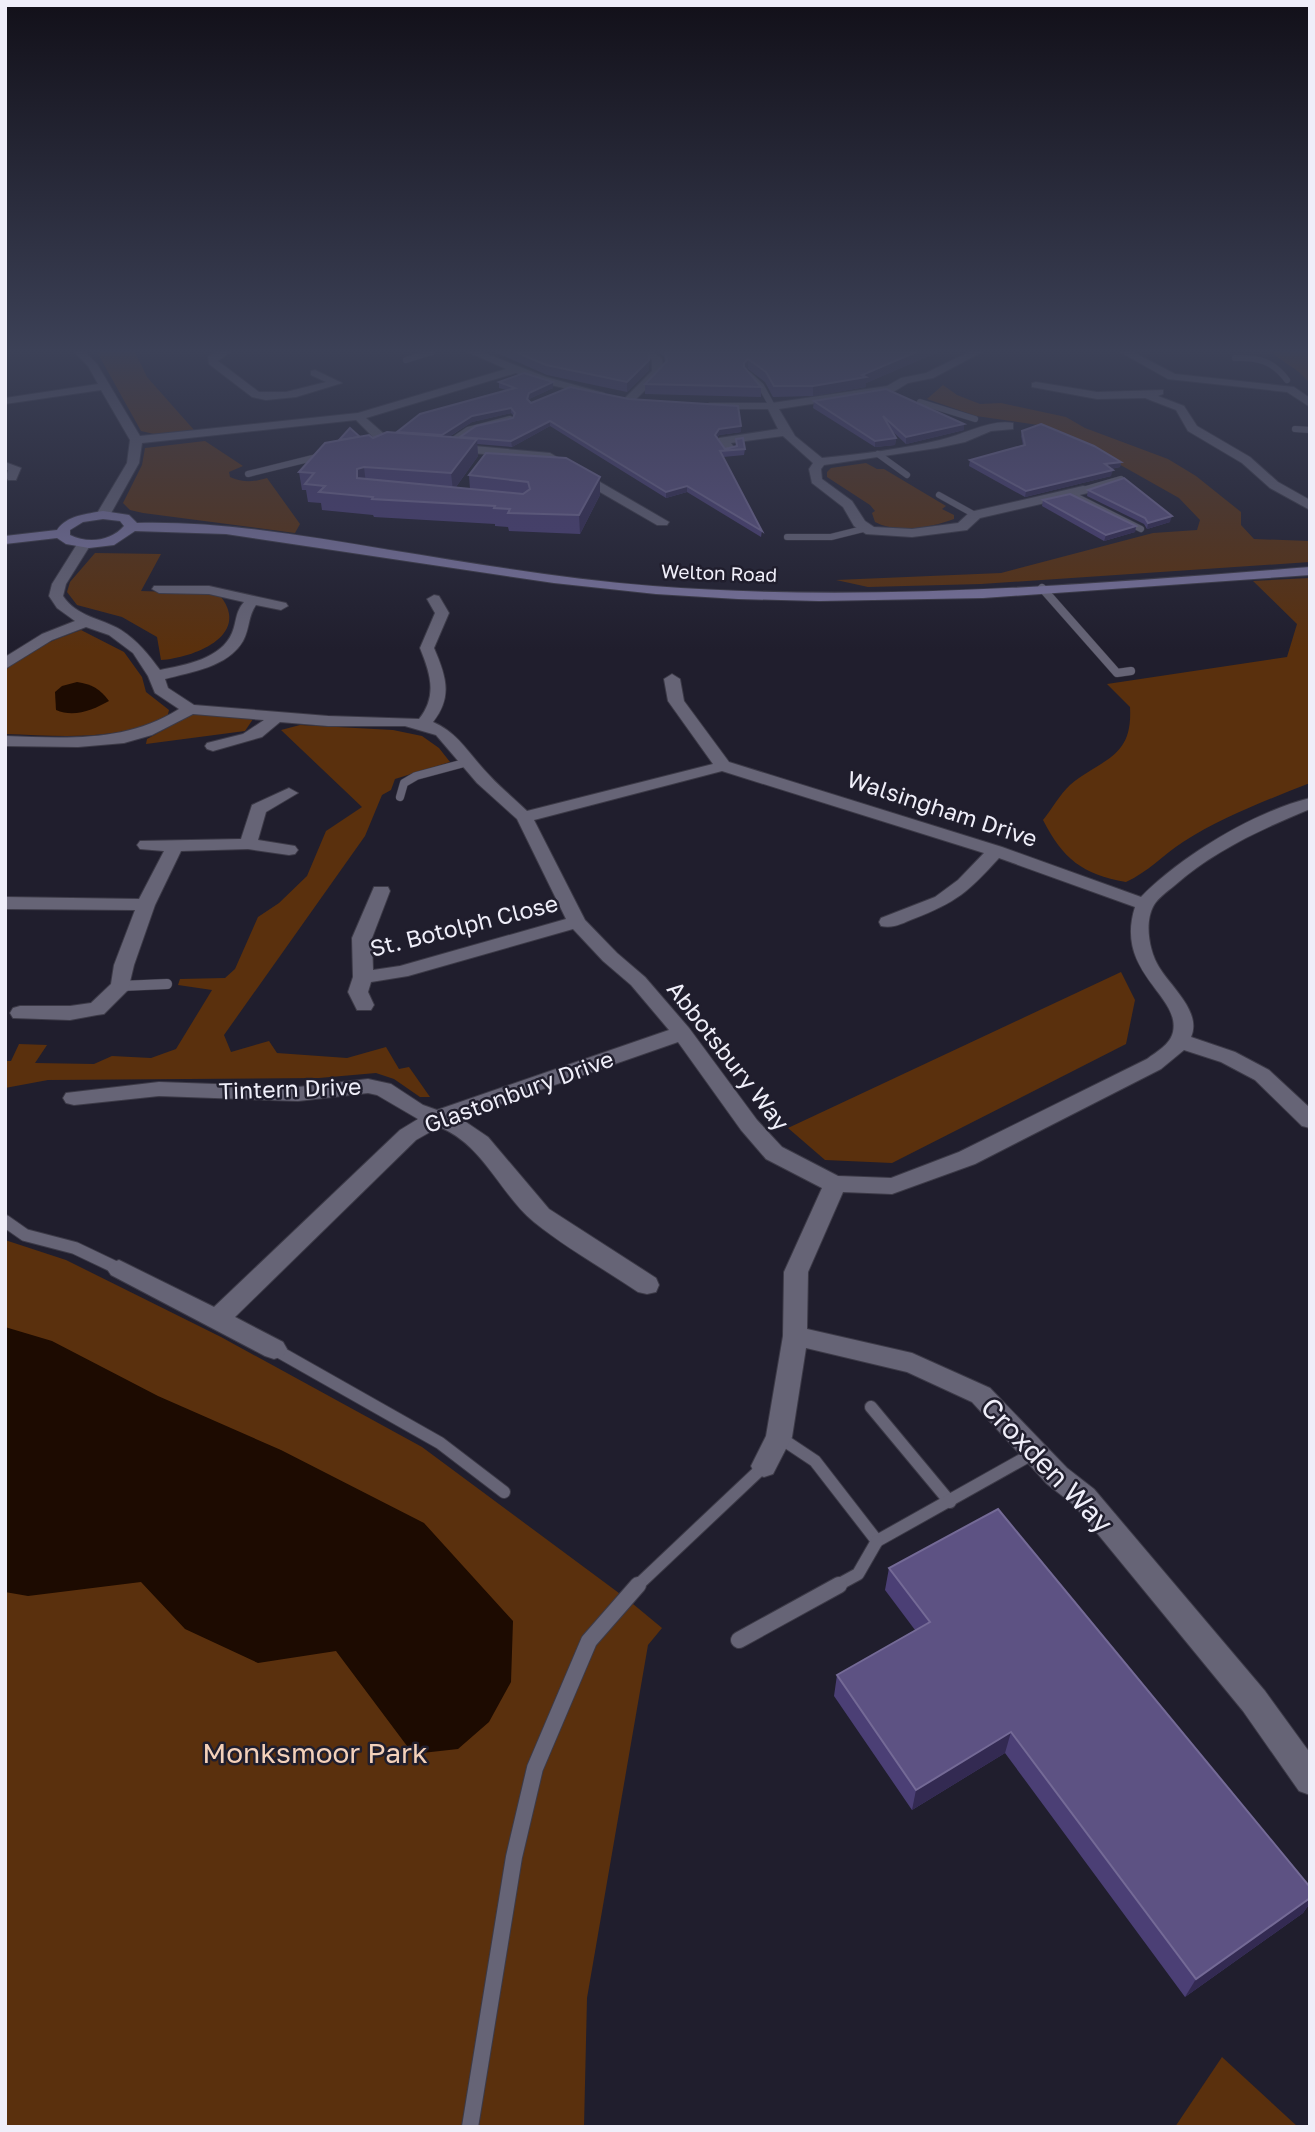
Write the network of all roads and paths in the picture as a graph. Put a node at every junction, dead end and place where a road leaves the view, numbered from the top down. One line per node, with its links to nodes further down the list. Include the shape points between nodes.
1 (135, 451): 16 (street, via 133,463)
2 (459, 451): 18 (street, via 488,457 546,457 660,526)
3 (803, 451): 8 (street)
4 (891, 451): 7 (street)
5 (1232, 451): 15 (street)
6 (330, 454): 9 (lane)
7 (877, 454): 8 (street); 10 (lane)
8 (820, 462): 20 (street, via 816,480 845,501)
9 (248, 474)
10 (907, 474)
11 (1121, 479): 12 (lane)
12 (1083, 490): 13 (street)
13 (1068, 493): 17 (street); 21 (lane)
14 (940, 495): 17 (lane)
15 (1309, 505)
16 (103, 515): 19 (street, via 124,518); 22 (street, via 70,523)
17 (975, 515): 20 (street, via 962,527 942,531 887,534)
18 (680, 522)
19 (131, 527): 25 (street, via 114,539); 27 (street, Welton Road, via 198,528 324,543 658,590 875,597)
20 (867, 528): 23 (lane, via 831,537)
21 (1141, 529)
22 (62, 533): 24 (street); 25 (street, via 68,540)
23 (787, 537)
24 (5, 540)
25 (84, 544): 32 (street, via 56,596)
26 (1310, 572): 27 (street, Welton Road)
27 (1042, 588): 34 (lane, via 1117,673)
28 (159, 589): 30 (street, via 209,590)
29 (434, 599): 39 (street, via 442,613 427,648 441,690 436,709)
30 (252, 601): 31 (street); 35 (street, via 243,612 244,626 235,644 222,655)
31 (281, 606)
32 (86, 622): 33 (street, via 47,637); 35 (street, via 114,632 138,650)
33 (5, 664)
34 (1131, 671)
35 (156, 676): 37 (street, via 161,690)
36 (672, 679): 43 (street, via 676,701)
37 (190, 709): 38 (street, Abbotsbury Way); 40 (street, via 154,731 130,738 99,743)
38 (276, 716): 39 (street, Abbotsbury Way); 41 (street, via 255,735)
39 (423, 724): 42 (street, Abbotsbury Way, via 442,732)
40 (5, 741)
41 (213, 746)
42 (468, 762): 45 (lane, via 416,776 404,783); 47 (street, Abbotsbury Way)
43 (723, 766): 47 (street); 52 (street, Walsingham Drive)
44 (289, 793): 48 (street, via 258,809)
45 (400, 797)
46 (1310, 803): 55 (street, via 1217,846 1174,874)
47 (524, 817): 57 (street, Abbotsbury Way)
48 (248, 844): 50 (street); 51 (street)
49 (146, 845): 50 (street)
50 (175, 846): 56 (street)
51 (289, 850)
52 (996, 851): 55 (street, Walsingham Drive); 58 (street, via 942,901)
53 (381, 891): 59 (street, St. Botolph Close, via 362,939)
54 (5, 903): 56 (street)
55 (1144, 904): 65 (street, via 1139,925 1146,963 1175,1002 1183,1024)
56 (146, 905): 61 (street)
57 (577, 922): 59 (street, St. Botolph Close, via 401,972); 64 (street, Abbotsbury Way, via 638,981)
58 (888, 922)
59 (363, 976): 62 (street, St. Botolph Close, via 358,992)
60 (167, 984): 61 (lane)
61 (121, 986): 63 (street, via 97,1009)
62 (363, 1005)
63 (20, 1013)
64 (682, 1033): 67 (street, Glastonbury Drive); 69 (street, Abbotsbury Way, via 748,1125 774,1153)
65 (1180, 1041): 68 (street, via 1228,1057 1262,1075); 69 (street, Abbotsbury Way, via 1154,1064 967,1158 892,1186)
66 (74, 1098): 67 (street, Tintern Drive, via 159,1089 286,1094 368,1086 383,1089 415,1110)
67 (438, 1118): 72 (street, Tintern Drive, via 480,1143 541,1215); 73 (street, Glastonbury Drive, via 408,1135)
68 (1310, 1121)
69 (835, 1184): 74 (street, via 796,1272)
70 (5, 1221): 71 (lane, via 25,1235 75,1248)
71 (119, 1269): 73 (street)
72 (647, 1285)
73 (217, 1319): 75 (street)
74 (795, 1336): 77 (street); 78 (street, Croxden Way, via 912,1363 981,1395)
75 (274, 1349): 80 (lane, via 440,1443)
76 (871, 1407): 81 (lane)
77 (779, 1437): 79 (street); 82 (lane, via 815,1461)
78 (1037, 1452): 81 (lane); 84 (street, Croxden Way, via 1120,1539 1254,1701)
79 (764, 1466): 85 (lane, via 644,1578 589,1641 535,1768 514,1857)
80 (504, 1492)
81 (950, 1502): 82 (lane)
82 (877, 1541): 83 (lane, via 858,1574)
83 (739, 1640)
84 (1310, 1780)
85 (470, 2127)

